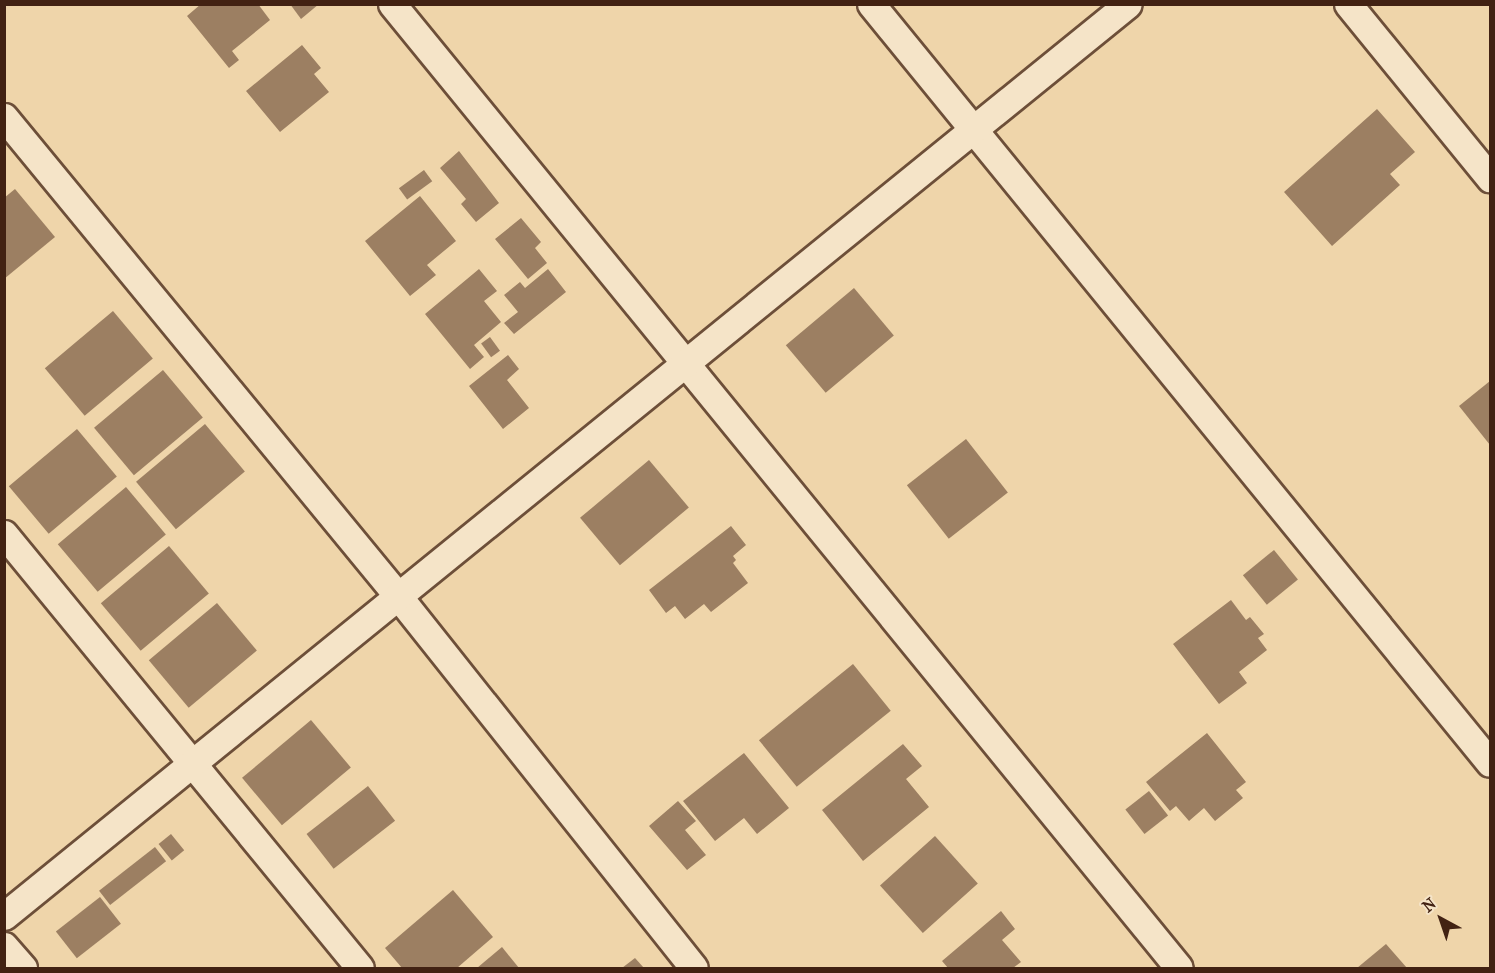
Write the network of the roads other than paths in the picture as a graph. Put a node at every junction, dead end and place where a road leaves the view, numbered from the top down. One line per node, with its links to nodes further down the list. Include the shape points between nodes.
1 (393, 4): 8 (street)
2 (871, 4): 6 (street)
3 (1128, 4): 6 (street)
4 (1348, 4): 7 (street)
5 (4, 117): 10 (street)
6 (973, 130): 8 (street); 12 (street)
7 (1491, 178)
8 (686, 363): 10 (street); 18 (street)
9 (4, 534): 11 (street)
10 (398, 596): 11 (street); 17 (street)
11 (193, 763): 13 (street); 16 (street)
12 (1491, 763)
13 (4, 916)
14 (4, 946): 15 (street)
15 (22, 969)
16 (360, 969)
17 (694, 969)
18 (1179, 969)

